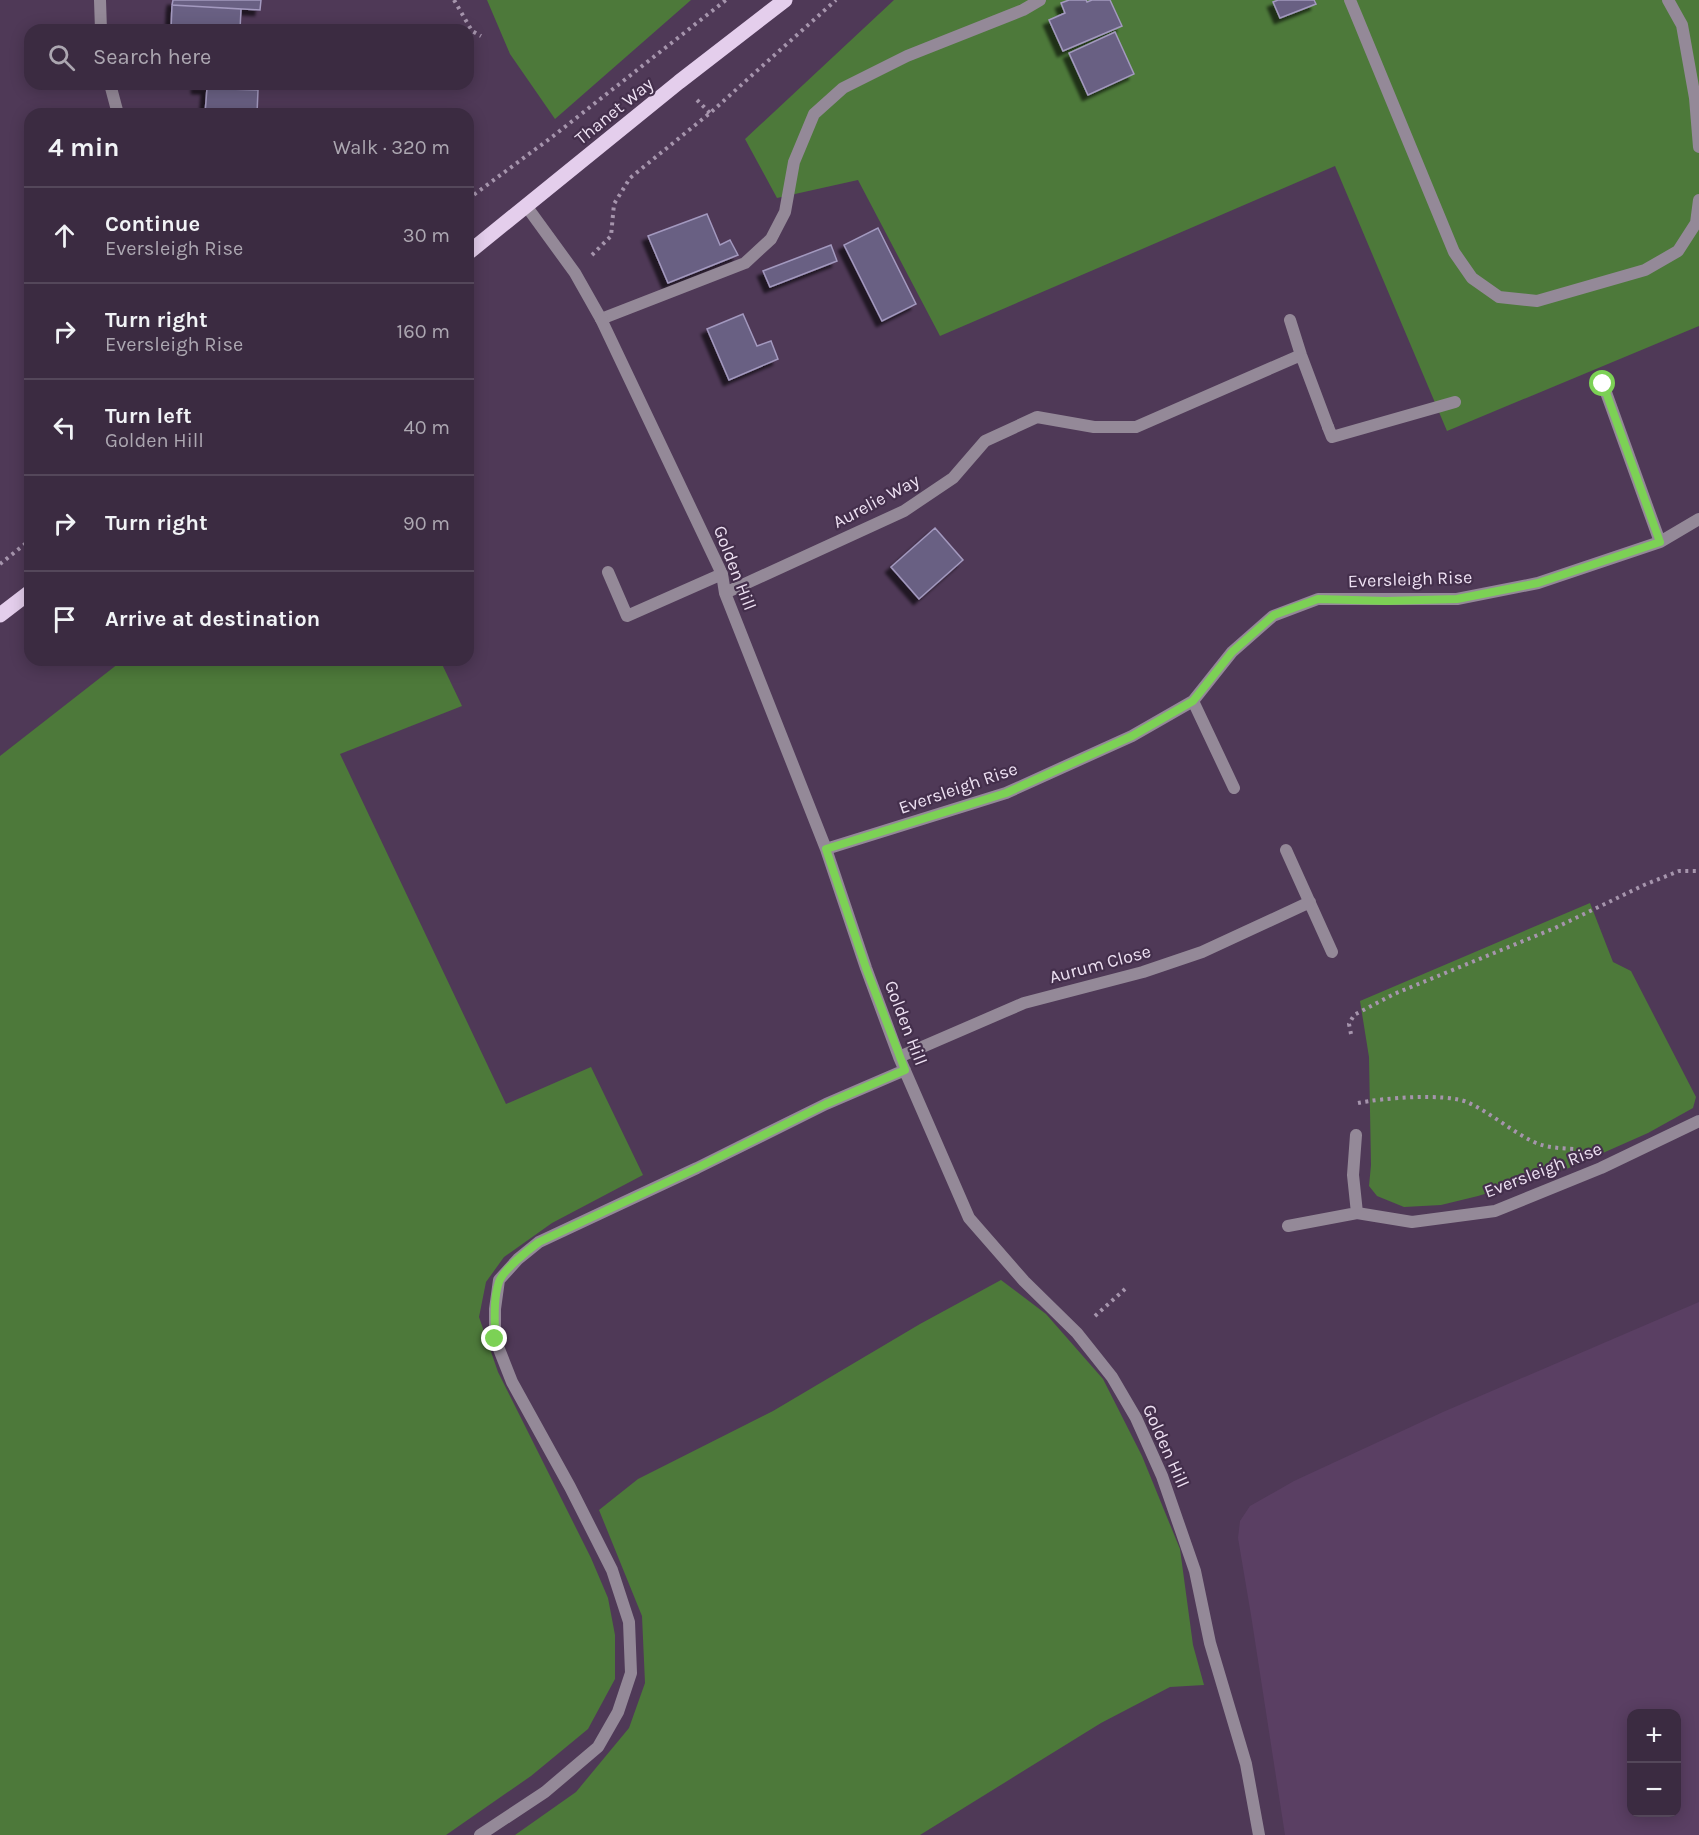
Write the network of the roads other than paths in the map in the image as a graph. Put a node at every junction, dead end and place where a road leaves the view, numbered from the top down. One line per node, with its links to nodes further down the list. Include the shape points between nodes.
1 (100, 0): 6 (street)
2 (785, 0): 11 (main road, Thanet Way)
3 (1040, 0): 13 (street, via 907,56 843,88 814,114 795,162 785,212 771,239 744,263)
4 (1350, 0): 10 (street, via 1454,252 1472,278 1499,297 1537,301 1645,270 1678,251 1696,223)
5 (1668, 0): 9 (street, via 1682,25)
6 (101, 24)
7 (112, 90): 8 (street)
8 (116, 108)
9 (1699, 147)
10 (1699, 200)
11 (527, 207): 12 (main road, Thanet Way); 13 (street, Golden Hill, via 575,273)
12 (474, 248)
13 (601, 320): 21 (street, Golden Hill)
14 (1290, 320): 15 (street)
15 (1301, 355): 17 (street, via 1332,437); 22 (street, Aurelie Way, via 1136,427 1094,427 1037,417 985,441 953,478 904,511)
16 (1603, 384): 19 (street)
17 (1455, 402)
18 (1699, 519): 19 (street, Eversleigh Rise)
19 (1660, 542): 25 (street, Eversleigh Rise, via 1538,583 1457,599 1318,599 1274,615 1232,652)
20 (608, 572): 21 (street, via 627,615)
21 (722, 574): 22 (street, Golden Hill)
22 (725, 593): 27 (street, Golden Hill)
23 (24, 597): 24 (main road)
24 (0, 615)
25 (1193, 701): 26 (street); 27 (street, Eversleigh Rise, via 1132,736 1006,793)
26 (1234, 788)
27 (826, 849): 31 (street, Golden Hill)
28 (1286, 850): 29 (street)
29 (1310, 902): 30 (street); 31 (street, Aurum Close, via 1202,952 1024,1003)
30 (1332, 952)
31 (899, 1057): 32 (street, Golden Hill)
32 (905, 1070): 37 (street, via 539,1242 499,1280 495,1339 512,1382 612,1570 629,1622 631,1673 618,1712 598,1748 545,1792); 38 (street, Golden Hill, via 969,1218 1024,1281 1077,1333 1112,1377 1136,1418 1162,1476 1195,1571 1210,1643 1246,1764)
33 (1699, 1121): 35 (street, Eversleigh Rise, via 1601,1168 1495,1211 1412,1222)
34 (1356, 1135): 35 (street, via 1353,1175)
35 (1357, 1213): 36 (street, Eversleigh Rise)
36 (1288, 1226)
37 (480, 1835)
38 (1259, 1835)

